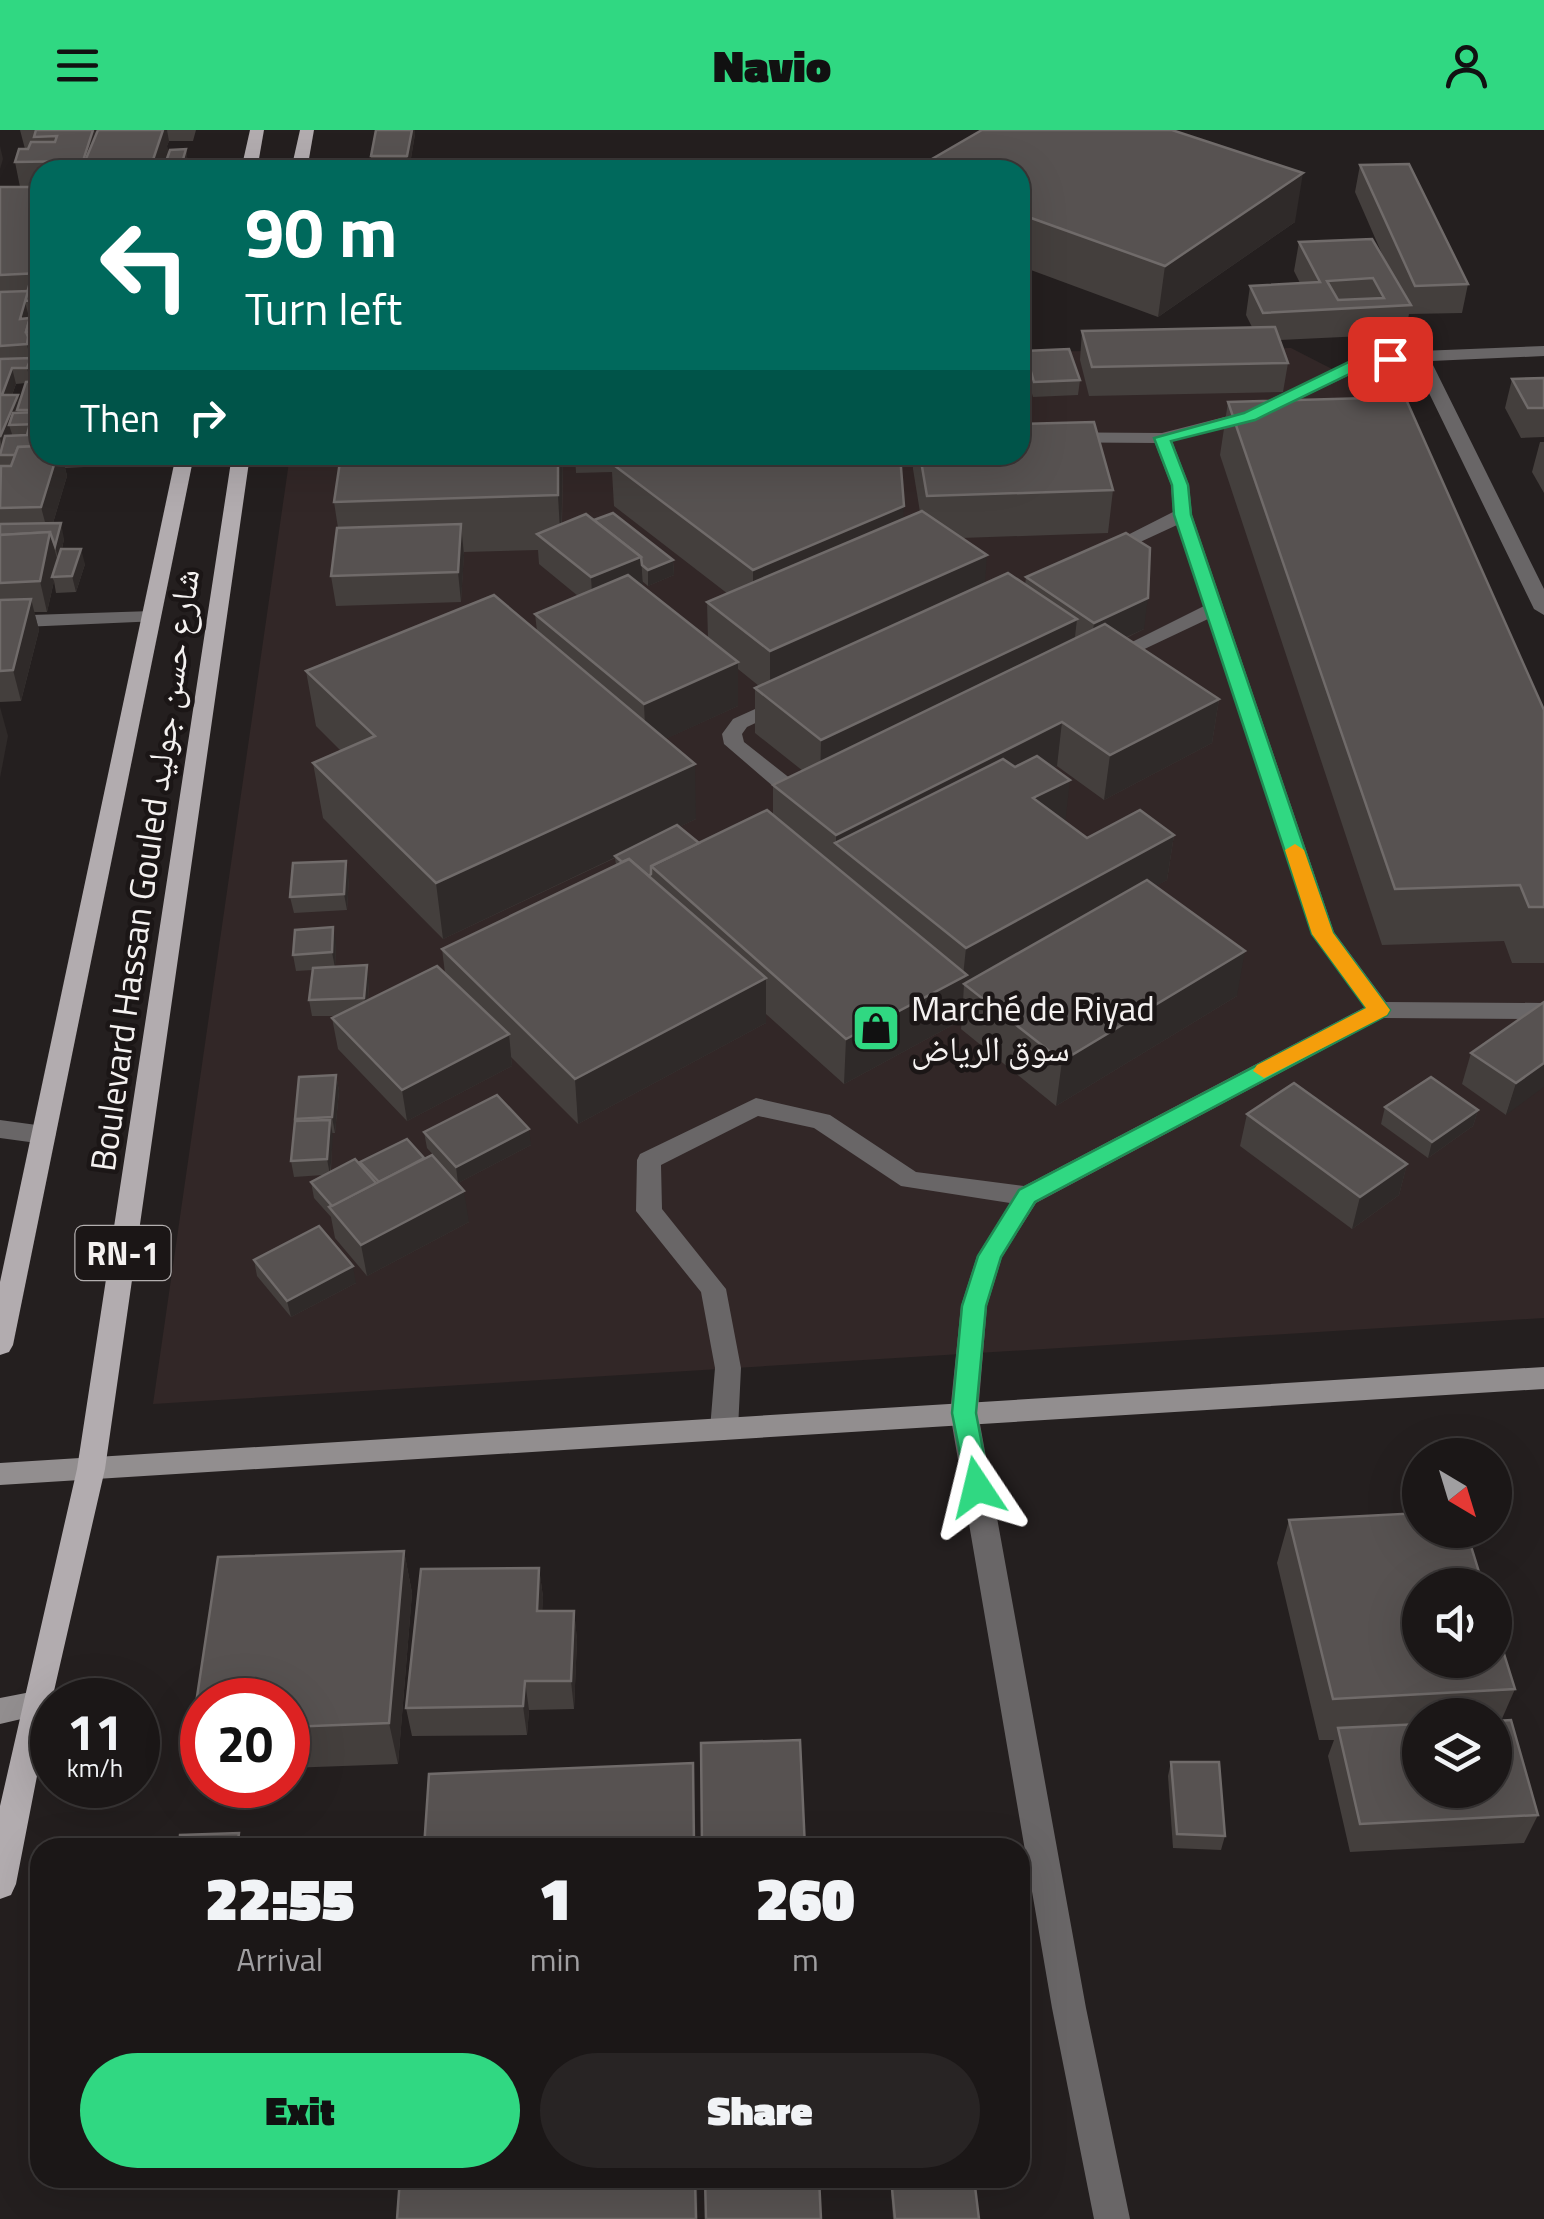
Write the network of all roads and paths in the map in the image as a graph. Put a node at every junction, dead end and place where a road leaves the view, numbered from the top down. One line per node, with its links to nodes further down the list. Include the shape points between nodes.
1 (257, 130): 3 (main road)
2 (307, 130): 4 (main road)
3 (251, 160)
4 (301, 160)
5 (1544, 351): 6 (street)
6 (1420, 356): 10 (street, via 1360,362 1250,416); 16 (street)
7 (30, 367): 8 (street)
8 (0, 368)
9 (1030, 438): 10 (street)
10 (1162, 438): 13 (street)
11 (183, 465): 17 (main road, Boulevard Hassan Gouled شارع حسن جوليد / RN-1)
12 (240, 465): 31 (main road, Boulevard Hassan Gouled شارع حسن جوليد / RN-1)
13 (1183, 515): 14 (street); 15 (street)
14 (1094, 556)
15 (1214, 609): 19 (street); 22 (street, via 1323,934)
16 (1544, 609)
17 (152, 617): 18 (street); 25 (main road, Boulevard Hassan Gouled شارع حسن جوليد / RN-1)
18 (0, 622)
19 (1091, 667)
20 (811, 690): 21 (street, via 740,723 732,734 734,744 789,788)
21 (828, 791)
22 (1379, 1010): 23 (street); 26 (street)
23 (1544, 1011)
24 (0, 1129): 25 (street)
25 (44, 1135): 27 (main road, Boulevard Hassan Gouled شارع حسن جوليد / RN-1)
26 (1027, 1196): 29 (street, via 990,1256 974,1306); 30 (street, via 910,1180 821,1121 756,1107 650,1160 649,1211 713,1288 728,1368)
27 (0, 1345)
28 (1544, 1378): 29 (street)
29 (964, 1413): 30 (street); 38 (street)
30 (724, 1428): 31 (street)
31 (91, 1470): 32 (street); 33 (main road, Boulevard Hassan Gouled شارع حسن جوليد / RN-1)
32 (0, 1474)
33 (42, 1678)
34 (30, 1705): 35 (street)
35 (0, 1711)
36 (30, 1734): 37 (main road, Boulevard Hassan Gouled شارع حسن جوليد / RN-1)
37 (0, 1884)
38 (1112, 2219)

